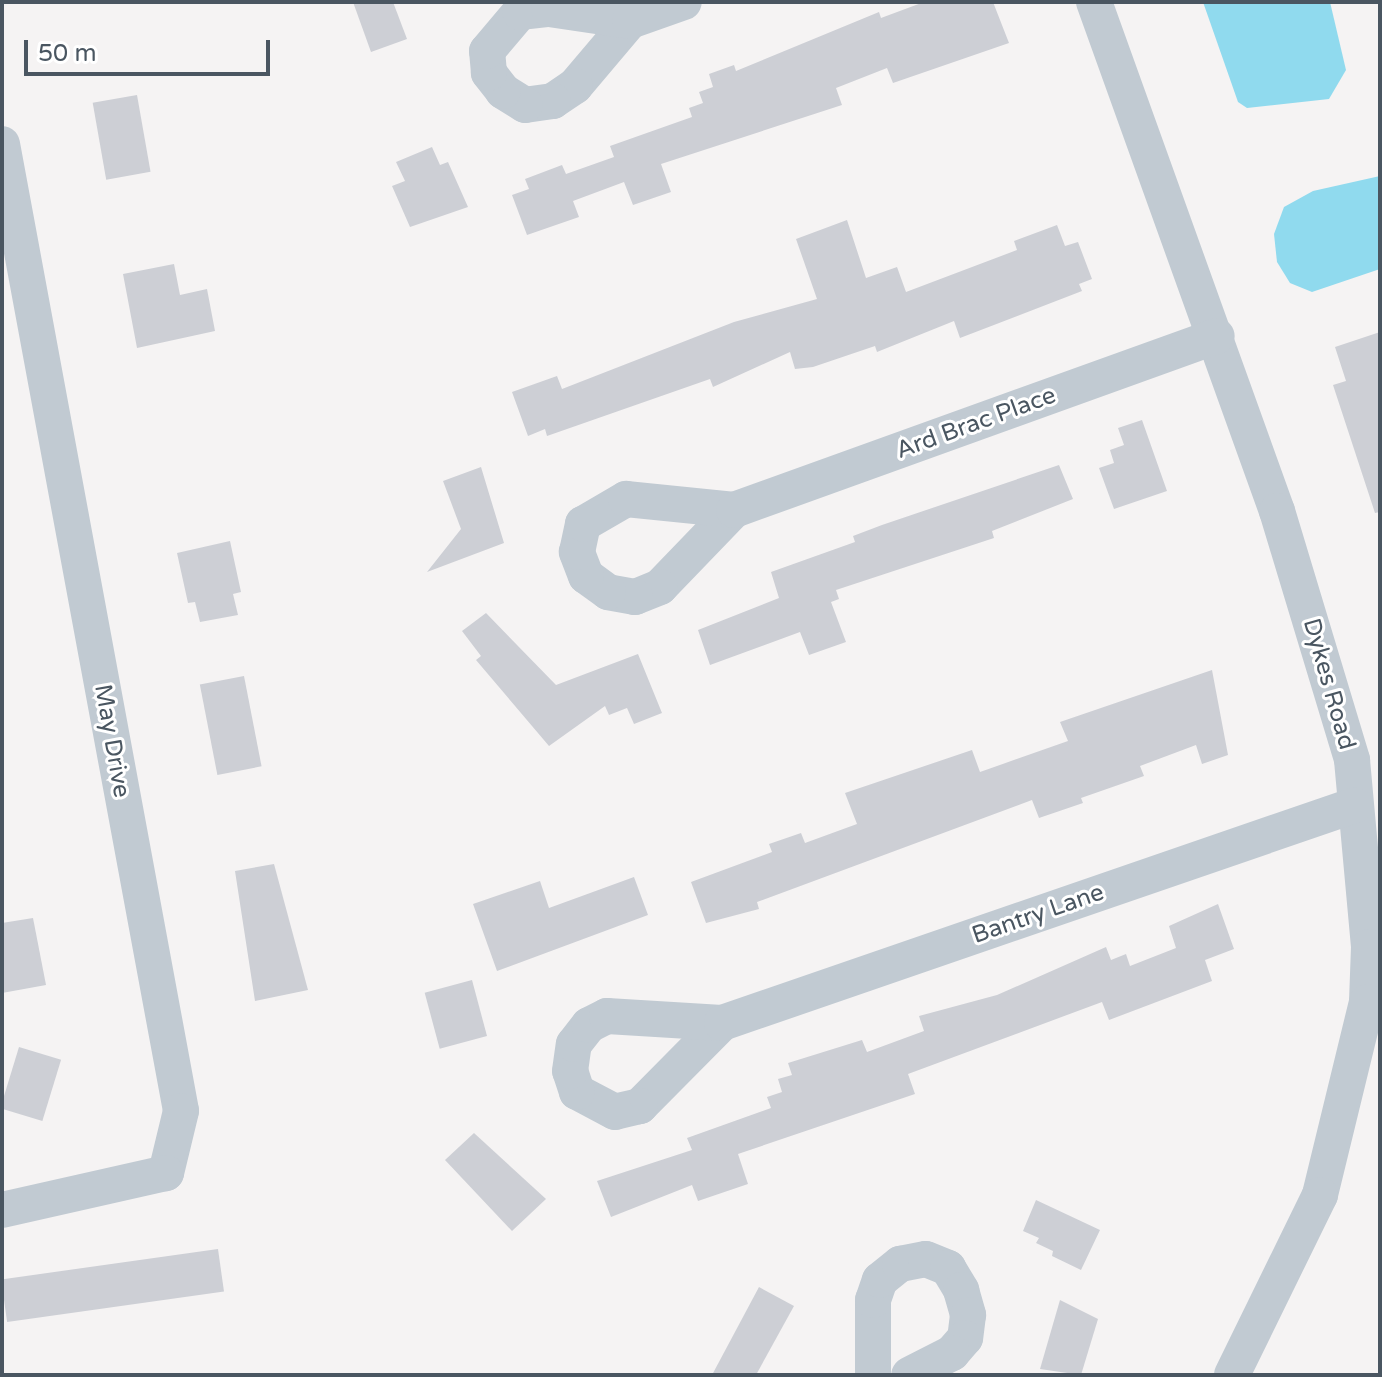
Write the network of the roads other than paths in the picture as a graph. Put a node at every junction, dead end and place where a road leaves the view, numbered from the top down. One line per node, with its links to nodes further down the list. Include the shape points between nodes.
1 (684, 2): 3 (street)
2 (1094, 2): 5 (street, Dykes Road)
3 (630, 21)
4 (2, 144): 9 (street, May Drive, via 181,1111 166,1173)
5 (1217, 336): 6 (street, Ard Brac Place); 7 (street, Dykes Road)
6 (734, 510)
7 (1363, 789): 8 (street, Bantry Lane); 12 (street, Dykes Road, via 1367,1002 1351,1075 1320,1195)
8 (722, 1023)
9 (2, 1210)
10 (873, 1375): 11 (street, via 873,1300 880,1280 900,1264 926,1259 948,1268 961,1290 968,1315 965,1338 952,1353)
11 (909, 1375)
12 (1232, 1375)

